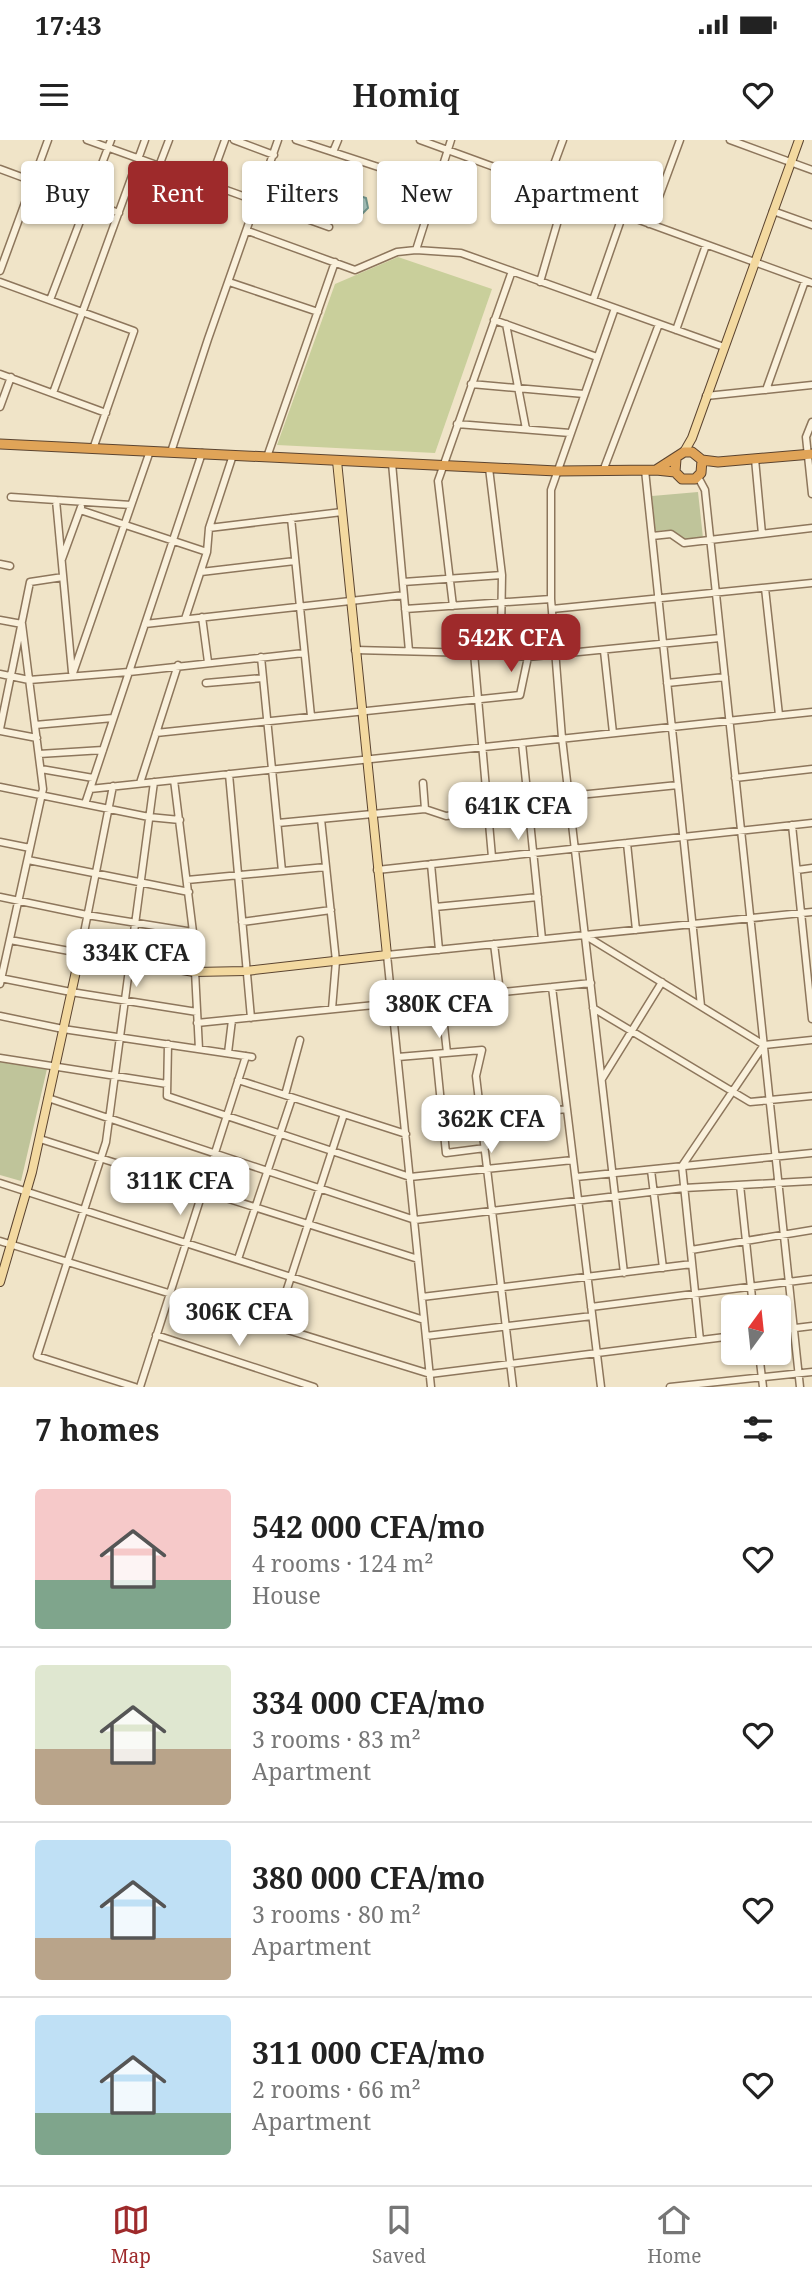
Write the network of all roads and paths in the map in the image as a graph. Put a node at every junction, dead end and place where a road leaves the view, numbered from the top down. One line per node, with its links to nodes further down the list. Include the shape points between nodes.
1 (48, 140): 23 (street)
2 (87, 140): 17 (street)
3 (145, 140): 22 (street)
4 (169, 140): 26 (street)
5 (225, 140): 27 (street)
6 (234, 140): 18 (street)
7 (258, 140): 18 (street)
8 (278, 140): 21 (street)
9 (296, 140): 20 (street)
10 (338, 140): 20 (street)
11 (420, 140): 19 (street)
12 (451, 140): 19 (street)
13 (563, 140): 30 (street)
14 (680, 140): 37 (street)
15 (730, 140): 31 (street)
16 (799, 140): 31 (main road)
17 (109, 144): 22 (street); 24 (street)
18 (255, 148): 21 (street)
19 (448, 150): 29 (street); 32 (street)
20 (333, 152): 33 (street)
21 (274, 155): 28 (street)
22 (139, 158): 25 (street); 40 (street)
23 (40, 161)
24 (103, 161)
25 (146, 161)
26 (161, 161)
27 (217, 161)
28 (272, 161)
29 (444, 161)
30 (556, 161)
31 (791, 162): 35 (street); 39 (main road)
32 (491, 166)
33 (377, 167)
34 (0, 169): 36 (street)
35 (812, 170)
36 (21, 177)
37 (663, 186)
38 (114, 211): 40 (street)
39 (773, 211): 49 (street); 55 (main road)
40 (119, 213): 65 (street)
41 (21, 214): 56 (street)
42 (79, 224): 62 (street)
43 (250, 224): 51 (street)
44 (320, 224): 50 (street)
45 (424, 224): 53 (street)
46 (557, 224): 60 (street)
47 (620, 224): 63 (street)
48 (649, 224): 52 (street)
49 (812, 225)
50 (328, 227)
51 (248, 231): 54 (street); 59 (street)
52 (706, 244): 55 (street); 70 (street)
53 (415, 250): 54 (street, via 397,252 355,270); 57 (street, via 461,253)
54 (335, 262): 66 (street)
55 (754, 262): 61 (street); 71 (main road)
56 (0, 271)
57 (512, 271): 60 (street); 67 (street)
58 (0, 282): 62 (street)
59 (229, 282): 66 (street); 92 (street)
60 (540, 282): 63 (street)
61 (809, 282): 78 (street)
62 (50, 300): 65 (street)
63 (593, 300): 64 (street)
64 (615, 308): 69 (street); 72 (street)
65 (82, 312): 79 (street); 83 (street, via 134,331)
66 (318, 312): 97 (street)
67 (495, 320): 68 (street); 75 (street)
68 (506, 324): 72 (street); 77 (street)
69 (659, 324): 70 (street); 107 (street)
70 (676, 330): 71 (street)
71 (723, 347): 81 (main road)
72 (597, 357): 80 (street)
73 (0, 373): 74 (street)
74 (11, 377): 79 (street); 82 (street)
75 (471, 384): 77 (street); 85 (street)
76 (812, 385): 78 (street)
77 (518, 388): 80 (street); 86 (street)
78 (766, 390): 81 (street)
79 (53, 393): 83 (street)
80 (584, 394): 87 (street)
81 (706, 396): 88 (main road)
82 (0, 407)
83 (106, 413): 90 (street)
84 (812, 422): 94 (street, via 806,438)
85 (457, 424): 86 (street); 102 (street)
86 (526, 429): 87 (street)
87 (570, 433): 106 (street)
88 (692, 438): 96 (main road); 101 (main road)
89 (0, 444): 90 (highway)
90 (93, 449): 91 (highway)
91 (150, 451): 92 (highway); 113 (street)
92 (172, 452): 93 (highway)
93 (202, 453): 95 (highway); 123 (street)
94 (810, 454): 98 (highway); 109 (street)
95 (233, 455): 97 (highway); 118 (street)
96 (680, 456): 101 (highway); 105 (highway); 108 (highway)
97 (267, 457): 99 (highway)
98 (755, 459): 101 (highway); 120 (street)
99 (337, 461): 100 (highway); 115 (main road)
100 (392, 463): 102 (highway); 133 (street)
101 (700, 465): 108 (highway, via 686,480); 122 (street)
102 (443, 466): 103 (highway); 132 (street, via 438,481)
103 (489, 468): 106 (highway); 130 (street)
104 (645, 470): 105 (highway); 107 (highway); 121 (street)
105 (656, 470): 108 (highway)
106 (556, 471): 107 (highway); 138 (street, via 551,490)
107 (603, 471)
108 (675, 472)
109 (812, 494)
110 (11, 497): 111 (street)
111 (55, 500): 112 (street); 125 (street)
112 (83, 502): 113 (street); 114 (street)
113 (131, 505): 117 (street)
114 (80, 510): 117 (street); 125 (street)
115 (342, 512): 116 (street); 140 (main road)
116 (291, 518): 118 (street); 126 (street)
117 (125, 525): 123 (street); 166 (street)
118 (209, 528): 124 (street)
119 (812, 528): 120 (street)
120 (762, 534): 122 (street)
121 (652, 536): 122 (street, via 671,534 684,543); 139 (street)
122 (710, 540): 136 (street)
123 (172, 541): 124 (street); 150 (street)
124 (207, 552): 129 (street)
125 (61, 560): 131 (street)
126 (295, 562): 129 (street); 142 (street)
127 (0, 564): 128 (street)
128 (10, 566)
129 (201, 572): 147 (street)
130 (502, 575): 132 (street); 141 (street)
131 (63, 577): 149 (street, via 30,582); 166 (street)
132 (450, 579): 133 (street); 143 (street)
133 (403, 582): 137 (street)
134 (812, 583): 135 (street)
135 (765, 588): 136 (street); 176 (street)
136 (716, 593): 139 (street); 152 (street)
137 (404, 595): 140 (street); 144 (street)
138 (551, 599): 141 (street); 145 (street)
139 (658, 599): 145 (street); 153 (street)
140 (351, 601): 142 (street); 154 (main road)
141 (502, 603): 143 (street); 151 (street, via 501,633)
142 (300, 606): 146 (street); 157 (street)
143 (453, 606): 144 (street)
144 (405, 609): 155 (street)
145 (552, 609): 151 (street)
146 (202, 617): 147 (street); 162 (street)
147 (185, 619): 150 (street)
148 (0, 620): 149 (street)
149 (22, 624): 167 (street); 170 (street)
150 (145, 624): 164 (street)
151 (553, 629): 159 (street)
152 (720, 638): 153 (street); 168 (street)
153 (663, 645): 156 (street); 172 (street)
154 (355, 650): 155 (street); 174 (main road)
155 (409, 651): 158 (street)
156 (604, 651): 159 (street); 185 (street)
157 (304, 653): 160 (street); 177 (street)
158 (474, 653): 161 (street); 173 (street)
159 (556, 656): 161 (street); 187 (street)
160 (261, 657): 162 (street); 169 (street)
161 (528, 657): 173 (street, via 520,695)
162 (208, 662): 163 (street)
163 (178, 665): 164 (street); 184 (street)
164 (129, 672): 166 (street); 178 (street)
165 (0, 674): 167 (street)
166 (72, 676): 170 (street)
167 (11, 677): 170 (street); 183 (street)
168 (724, 677): 172 (street); 180 (street)
169 (263, 678): 171 (street); 179 (street)
170 (29, 680): 181 (street)
171 (206, 683)
172 (667, 683): 182 (street)
173 (478, 699): 174 (street); 189 (street)
174 (361, 711): 177 (street); 192 (main road)
175 (812, 712): 176 (street)
176 (779, 715): 180 (street)
177 (311, 716): 179 (street)
178 (113, 718): 181 (street); 190 (street)
179 (267, 721): 184 (street); 194 (street)
180 (729, 721): 182 (street); 198 (street)
181 (35, 725): 186 (street)
182 (672, 727): 185 (street); 203 (street)
183 (0, 730): 186 (street)
184 (156, 733): 201 (street)
185 (613, 733): 187 (street)
186 (37, 738): 191 (street)
187 (562, 738): 188 (street); 208 (street)
188 (522, 743): 189 (street); 226 (street)
189 (482, 747): 192 (street); 212 (street)
190 (103, 750): 191 (street); 197 (street)
191 (39, 754): 193 (street)
192 (366, 759): 194 (street); 213 (main road)
193 (41, 769): 197 (street); 207 (street)
194 (272, 769): 196 (street); 217 (street)
195 (812, 769): 198 (street)
196 (229, 774): 199 (street); 236 (street)
197 (93, 778): 206 (street)
198 (735, 778): 220 (street)
199 (174, 780): 200 (street); 216 (street)
200 (154, 782): 201 (street); 214 (street)
201 (140, 783): 204 (street)
202 (422, 783): 211 (street)
203 (678, 785): 208 (street); 221 (street)
204 (113, 786): 206 (street); 210 (street)
205 (0, 787): 207 (street)
206 (90, 789): 209 (street)
207 (42, 795): 209 (street); 224 (street)
208 (569, 796): 225 (street)
209 (85, 804): 210 (street)
210 (108, 809): 214 (street); 235 (street)
211 (425, 809): 212 (street, via 446,816); 213 (street)
212 (488, 811): 227 (street)
213 (372, 815): 215 (street); 232 (main road)
214 (149, 817): 216 (street); 238 (street)
215 (321, 819): 217 (street); 230 (street)
216 (180, 820): 237 (street)
217 (278, 823): 234 (street)
218 (812, 823): 219 (street)
219 (792, 825): 220 (street); 233 (street)
220 (741, 831): 221 (street); 248 (street)
221 (683, 837): 223 (street); 251 (street)
222 (0, 842): 224 (street)
223 (627, 843): 225 (street); 252 (street)
224 (30, 848): 228 (street)
225 (575, 848): 226 (street); 254 (street)
226 (533, 853): 227 (street); 241 (street)
227 (492, 857): 229 (street)
228 (27, 860): 235 (street); 242 (street)
229 (431, 864): 232 (street); 243 (street)
230 (326, 867): 234 (street); 244 (street)
231 (812, 868): 233 (street)
232 (377, 870): 261 (main road)
233 (797, 870): 246 (street)
234 (282, 871): 236 (street)
235 (96, 874): 238 (street); 247 (street)
236 (238, 875): 237 (street); 250 (street)
237 (187, 880): 239 (street)
238 (141, 883): 239 (street); 249 (street)
239 (189, 892): 253 (street)
240 (0, 897): 242 (street)
241 (538, 897): 243 (street); 255 (street)
242 (19, 901): 247 (street); 256 (street)
243 (435, 907): 258 (street)
244 (331, 910): 250 (street); 263 (street)
245 (812, 912): 246 (street)
246 (801, 913): 248 (street); 281 (street)
247 (88, 915): 249 (street); 260 (street)
248 (750, 918): 251 (street); 290 (street)
249 (135, 922): 253 (street); 262 (street)
250 (242, 922): 264 (street)
251 (693, 924): 252 (street); 275 (street)
252 (636, 930): 254 (street)
253 (193, 932): 265 (street)
254 (585, 935): 255 (street); 267 (street); 268 (street)
255 (542, 939): 257 (street)
256 (10, 940): 259 (street); 260 (street)
257 (494, 944): 258 (street); 271 (street)
258 (439, 950): 261 (street)
259 (4, 951): 266 (street)
260 (80, 953): 262 (main road); 270 (main road)
261 (387, 955): 263 (main road); 274 (street)
262 (130, 961): 265 (main road); 273 (street)
263 (336, 961): 264 (main road); 277 (street)
264 (246, 971): 265 (main road); 280 (street)
265 (194, 972): 278 (street)
266 (0, 980): 270 (street)
267 (662, 982): 275 (street); 285 (street)
268 (591, 983): 269 (street); 276 (street)
269 (552, 987): 271 (street); 307 (street)
270 (71, 992): 273 (street); 284 (main road)
271 (500, 992): 272 (street)
272 (441, 999): 274 (street); 293 (street)
273 (125, 1001): 278 (street); 286 (street)
274 (393, 1003): 277 (street); 295 (street)
275 (701, 1006): 290 (street)
276 (593, 1008): 285 (street); 300 (street)
277 (332, 1009): 280 (street)
278 (197, 1012): 283 (street)
279 (0, 1016): 284 (street)
280 (251, 1018): 282 (street)
281 (812, 1019)
282 (232, 1020): 283 (street); 292 (street)
283 (197, 1023): 291 (street)
284 (64, 1029): 286 (street); 297 (main road)
285 (632, 1031): 300 (street); 302 (street)
286 (120, 1037): 289 (street); 298 (street)
287 (300, 1040): 303 (street)
288 (812, 1040): 290 (street)
289 (168, 1044): 291 (street); 301 (street)
290 (764, 1045): 302 (street); 306 (street)
291 (199, 1049): 292 (street)
292 (228, 1053): 299 (street, via 249,1056)
293 (447, 1053): 294 (street); 311 (street, via 482,1050 476,1076)
294 (436, 1054): 295 (street); 315 (street, via 446,1153)
295 (398, 1057): 313 (street)
296 (0, 1058): 297 (street)
297 (55, 1068): 298 (street); 305 (main road)
298 (115, 1076): 301 (street); 310 (street)
299 (238, 1080): 303 (street); 309 (street)
300 (602, 1080): 326 (street)
301 (167, 1084): 309 (street, via 167,1096)
302 (732, 1091): 306 (street, via 750,1102); 322 (street)
303 (289, 1096): 308 (street); 312 (street)
304 (812, 1097): 306 (street)
305 (48, 1098): 310 (street); 314 (main road)
306 (770, 1101): 319 (street)
307 (567, 1109): 311 (street); 321 (street)
308 (344, 1114): 313 (street); 316 (street)
309 (226, 1116): 312 (street); 317 (street)
310 (109, 1118): 317 (street); 320 (street)
311 (481, 1118): 315 (street)
312 (280, 1133): 316 (street); 325 (street)
313 (406, 1134): 327 (street)
314 (40, 1139): 320 (street); 336 (main road)
315 (485, 1148): 323 (street)
316 (332, 1151): 327 (street); 333 (street)
317 (214, 1153): 325 (street); 335 (street)
318 (812, 1153): 319 (street)
319 (776, 1157): 322 (street); 331 (street)
320 (101, 1158): 335 (street); 341 (street)
321 (573, 1160): 323 (street); 328 (street)
322 (682, 1166): 324 (street); 334 (street)
323 (487, 1169): 327 (street); 342 (street)
324 (651, 1170): 326 (street); 337 (street)
325 (267, 1171): 333 (street); 340 (street)
326 (612, 1174): 328 (street); 338 (street)
327 (410, 1177): 343 (street)
328 (576, 1177): 339 (street)
329 (812, 1181): 331 (street)
330 (0, 1182): 336 (street)
331 (778, 1183): 332 (street); 346 (street)
332 (740, 1185): 334 (street); 347 (street)
333 (320, 1188): 343 (street); 344 (street)
334 (684, 1188): 337 (street); 351 (street)
335 (202, 1190): 340 (street); 349 (street)
336 (27, 1191): 341 (street); 350 (main road)
337 (654, 1191): 338 (street); 356 (street)
338 (615, 1196): 339 (street); 357 (street)
339 (578, 1200): 342 (street); 359 (street)
340 (256, 1207): 344 (street); 352 (street)
341 (84, 1210): 349 (street); 354 (street)
342 (492, 1211): 343 (street); 364 (street)
343 (415, 1220): 353 (street)
344 (308, 1224): 353 (street); 358 (street)
345 (812, 1230): 346 (street)
346 (784, 1234): 347 (street); 362 (street)
347 (746, 1240): 351 (street); 363 (street)
348 (0, 1241): 350 (street)
349 (186, 1242): 352 (street); 365 (street)
350 (11, 1244): 354 (street); 361 (main road)
351 (691, 1250): 355 (street)
352 (238, 1259): 358 (street)
353 (418, 1259): 368 (street)
354 (68, 1262): 365 (street); 388 (street, via 37,1356)
355 (692, 1264): 356 (street); 366 (street)
356 (663, 1268): 357 (street)
357 (624, 1273): 359 (street)
358 (291, 1277): 371 (street); 372 (street)
359 (588, 1277): 364 (street); 369 (street)
360 (812, 1279): 362 (street)
361 (0, 1282)
362 (789, 1282): 363 (street); 376 (street)
363 (751, 1286): 366 (street); 367 (street)
364 (501, 1287): 368 (street); 373 (street)
365 (169, 1293): 372 (street); 377 (street)
366 (695, 1293): 369 (street); 380 (street)
367 (752, 1295)
368 (422, 1297): 371 (street)
369 (591, 1307): 370 (street)
370 (592, 1316): 373 (street); 381 (street)
371 (424, 1320): 378 (street)
372 (275, 1326): 386 (street)
373 (506, 1326): 378 (street); 382 (street)
374 (812, 1326): 376 (street)
375 (791, 1328): 376 (street)
376 (794, 1328): 385 (street)
377 (156, 1335): 388 (street); 389 (street)
378 (426, 1336): 386 (street)
379 (721, 1338): 380 (street)
380 (701, 1340): 381 (street)
381 (597, 1353): 382 (street); 392 (street)
382 (510, 1364): 386 (street); 391 (street)
383 (760, 1365): 387 (street)
384 (812, 1372): 385 (street)
385 (799, 1373): 387 (street); 395 (street)
386 (430, 1374): 390 (street)
387 (761, 1377): 393 (street); 394 (street)
388 (137, 1387)
389 (314, 1387)
390 (431, 1387)
391 (513, 1387)
392 (601, 1387)
393 (670, 1387)
394 (763, 1387)
395 (800, 1387)

